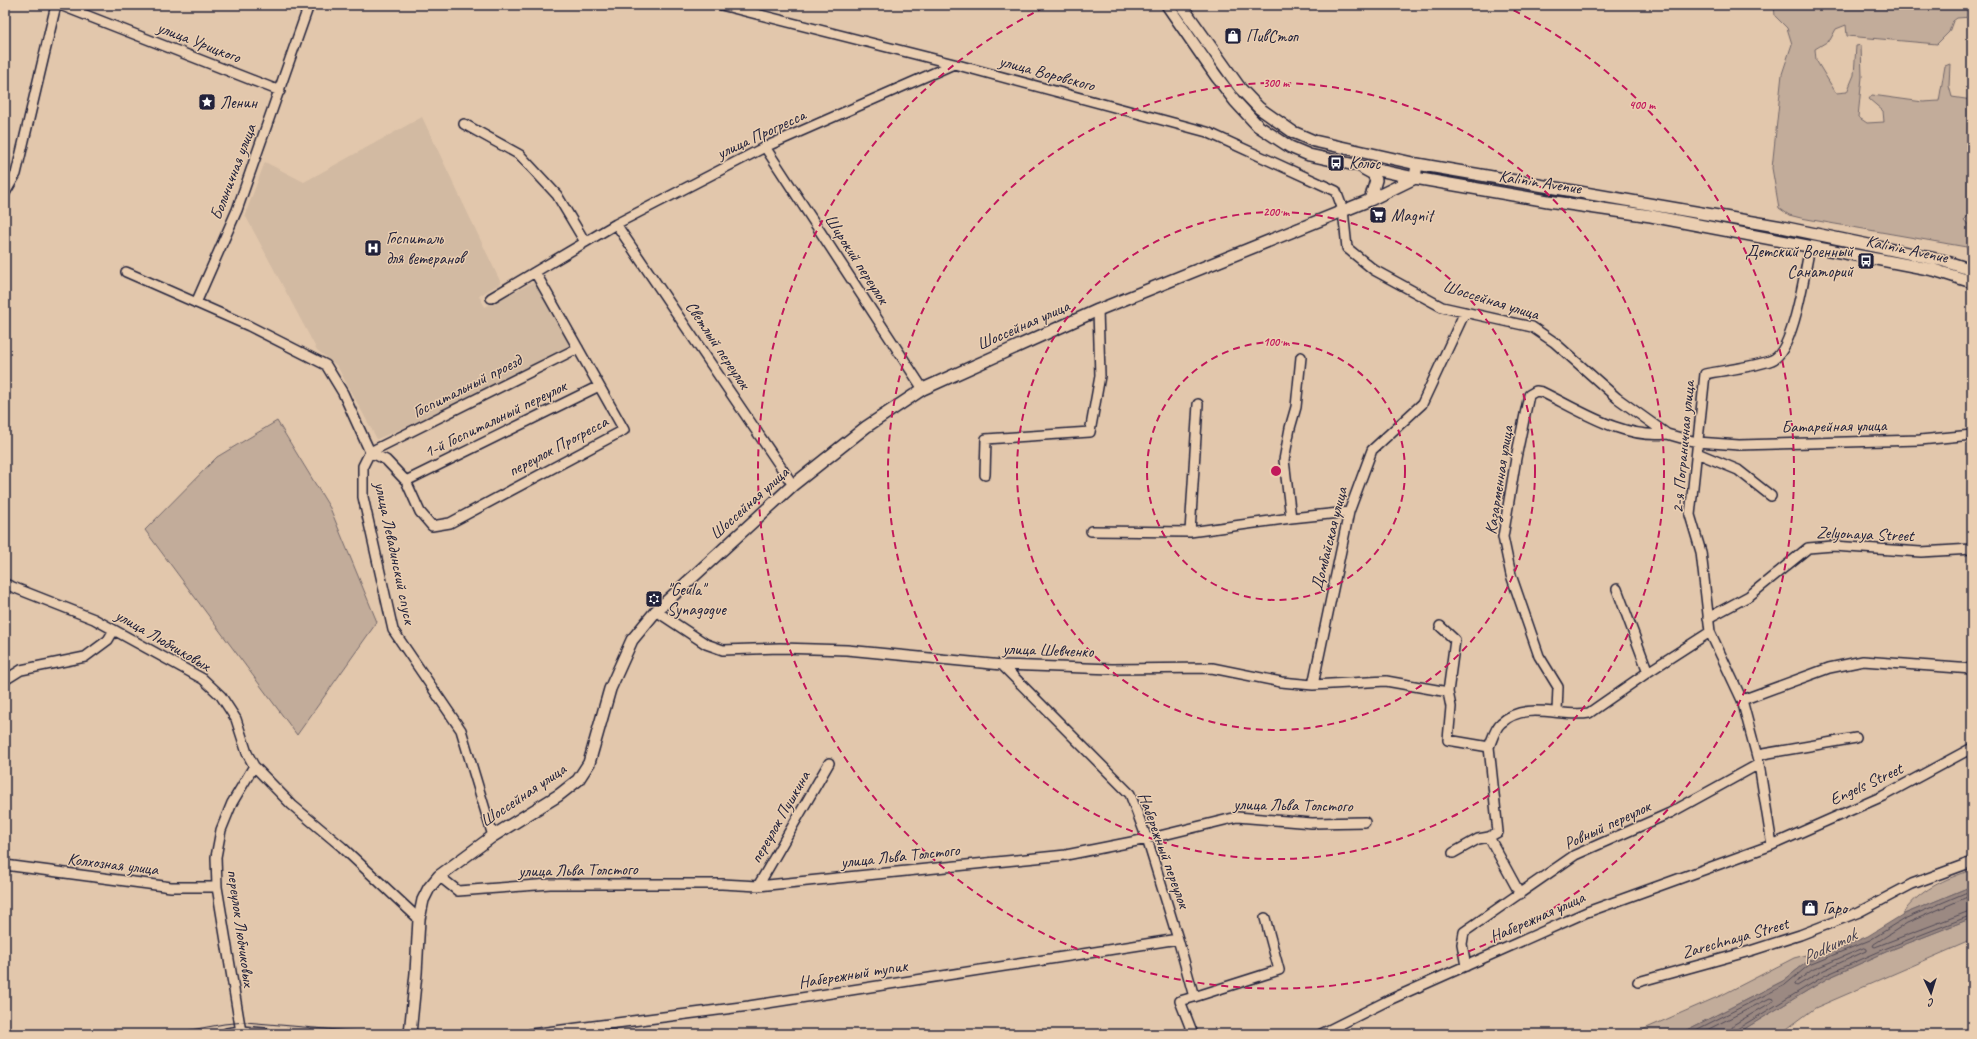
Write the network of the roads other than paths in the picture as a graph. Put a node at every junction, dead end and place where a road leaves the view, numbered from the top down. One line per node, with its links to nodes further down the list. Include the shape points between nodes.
1 (56, 5): 14 (street, via 16,174)
2 (60, 5): 8 (street, улица Урицкого)
3 (310, 5): 8 (street, Больничная улица)
4 (721, 5): 7 (street, улица Воровского)
5 (1167, 5): 12 (main road, Kalinin Avenue, via 1216,76 1258,126 1290,147 1309,155)
6 (1181, 5): 11 (main road, Kalinin Avenue, via 1240,88 1274,120 1314,141)
7 (954, 64): 10 (street, улица Прогресса); 16 (street, улица Воровского, via 1208,132 1336,191)
8 (280, 91): 25 (street, Больничная улица, via 238,210)
9 (464, 124): 18 (street, via 520,154 557,195)
10 (765, 147): 17 (street, улица Прогресса); 31 (street, Широкий переулок)
11 (1417, 164): 13 (main road); 20 (main road, Kalinin Avenue, via 1730,217 1941,260)
12 (1360, 167): 13 (main road, Kalinin Avenue); 15 (main road, via 1373,174 1376,180 1376,187)
13 (1415, 178): 15 (main road, Шоссейная улица); 19 (main road, Kalinin Avenue, via 1651,216)
14 (5, 193)
15 (1370, 200): 16 (main road, Шоссейная улица)
16 (1343, 210): 26 (main road, Шоссейная улица); 27 (street, Шоссейная улица, via 1347,248 1381,274 1442,307)
17 (616, 224): 18 (street, улица Прогресса); 41 (street, Светлый переулок)
18 (585, 242): 22 (street, улица Прогресса)
19 (1810, 246): 23 (main road, Kalinin Avenue, via 1934,270); 36 (street, 2-я Пограничная улица, via 1797,313 1786,345 1773,360 1706,374)
20 (1972, 270)
21 (126, 272): 25 (street)
22 (535, 272): 24 (street, улица Прогресса); 28 (street, переулок Прогресса)
23 (1972, 282)
24 (491, 298)
25 (196, 302): 37 (street, via 326,365 343,393)
26 (1098, 310): 31 (main road, Шоссейная улица); 39 (street, via 1100,376 1090,432 986,439)
27 (1465, 312): 34 (street, Шоссейная улица, via 1532,327 1554,342 1618,398); 43 (street, Домбайская улица, via 1422,404 1372,450)
28 (578, 348): 30 (street, переулок Прогресса); 37 (street, Госпитальный проезд)
29 (1301, 357): 44 (street, via 1296,407 1284,460)
30 (599, 386): 40 (street, 1-й Госпитальный переулок); 40 (street, переулок Прогресса, via 624,430 450,523 432,526 420,512)
31 (923, 389): 41 (main road, Шоссейная улица, via 866,427)
32 (1536, 391): 34 (street, Шоссейная улица, via 1625,431 1651,436); 62 (street, Казарменная улица, via 1529,396 1504,537 1510,575 1539,656 1558,687)
33 (1198, 404): 46 (street)
34 (1667, 434): 36 (street, Шоссейная улица)
35 (1972, 435): 36 (street, Батарейная улица, via 1920,440 1739,445)
36 (1697, 442): 38 (street, 2-я Пограничная улица)
37 (370, 452): 40 (street, via 386,460); 70 (street, улица Левадинский спуск, via 363,466 363,497 393,630 461,730)
38 (1696, 453): 42 (street, via 1738,470); 51 (street, 2-я Пограничная улица, via 1690,515 1701,552)
39 (985, 475)
40 (406, 481)
41 (793, 485): 50 (main road, Шоссейная улица)
42 (1770, 496)
43 (1349, 512): 44 (street); 59 (street, Домбайская улица)
44 (1291, 518): 46 (street)
45 (1091, 530): 46 (street)
46 (1190, 532)
47 (1972, 550): 51 (street, Zelyonaya Street, via 1921,552 1833,546 1808,548 1749,596)
48 (5, 584): 53 (street, улица Любчиковых, via 94,618)
49 (1617, 589): 57 (street)
50 (656, 611): 55 (street, улица Шевченко, via 706,644 723,650 847,650); 70 (main road, Шоссейная улица, via 632,640 621,661 589,764 578,780 559,795)
51 (1708, 618): 54 (street, 2-я Пограничная улица)
52 (1440, 626): 60 (street, via 1455,640)
53 (114, 630): 58 (street, via 108,640 85,657 21,670); 68 (street, улица Любчиковых, via 203,679 221,696 236,719)
54 (1710, 632): 57 (street); 61 (street, 2-я Пограничная улица)
55 (1002, 665): 59 (street, улица Шевченко, via 1112,669 1212,668 1281,682); 72 (street, Набережный переулок, via 1130,794)
56 (1972, 669): 61 (street, via 1863,661 1829,668)
57 (1648, 672): 62 (street, via 1589,713 1578,715)
58 (5, 680)
59 (1313, 685): 60 (street, улица Шевченко, via 1386,681)
60 (1448, 692): 64 (street, via 1451,707 1448,740)
61 (1742, 700): 66 (street, 2-я Пограничная улица)
62 (1557, 712): 64 (street, via 1542,710 1514,715 1500,723)
63 (1856, 738): 66 (street, Ровный переулок)
64 (1489, 747): 71 (street, via 1498,832)
65 (1972, 748): 73 (street, Engels Street, via 1883,796)
66 (1758, 760): 73 (street, 2-я Пограничная улица); 80 (street, Ровный переулок, via 1670,813 1575,855)
67 (829, 763): 78 (street, переулок Пушкина)
68 (254, 766): 79 (street, переулок Любчиковых, via 232,803 221,830 216,858); 82 (street, улица Любчиковых, via 292,805)
69 (1365, 822): 72 (street, улица Льва Толстого, via 1312,823 1237,817)
70 (492, 836): 77 (main road, Шоссейная улица)
71 (1489, 837): 74 (street, via 1478,839); 80 (street)
72 (1147, 839): 78 (street, улица Льва Толстого, via 1066,856); 83 (street, Набережный переулок)
73 (1772, 845): 84 (street, Набережная улица, via 1586,912)
74 (1454, 853)
75 (1972, 862): 85 (street, Zarechnaya Street, via 1912,884 1859,912 1800,936)
76 (5, 865): 79 (street, Колхозная улица, via 171,887)
77 (439, 876): 78 (street, улица Льва Толстого, via 458,891 550,884); 82 (main road, Шоссейная улица, via 423,900)
78 (758, 886)
79 (217, 887): 87 (street, переулок Любчиковых)
80 (1520, 894): 84 (street, Ровный переулок, via 1464,932 1462,944)
81 (1265, 918): 86 (street, via 1280,970)
82 (419, 919): 88 (main road, Шоссейная улица)
83 (1178, 939): 86 (street, Набережный переулок); 91 (street, Набережный тупик, via 750,1006)
84 (1466, 966): 93 (street, Набережная улица)
85 (1638, 982)
86 (1194, 997): 92 (street, via 1180,1001)
87 (241, 1032): 89 (main road); 90 (main road)
88 (413, 1033)
89 (227, 1034)
90 (265, 1034)
91 (531, 1034)
92 (1193, 1034)
93 (1321, 1034)

